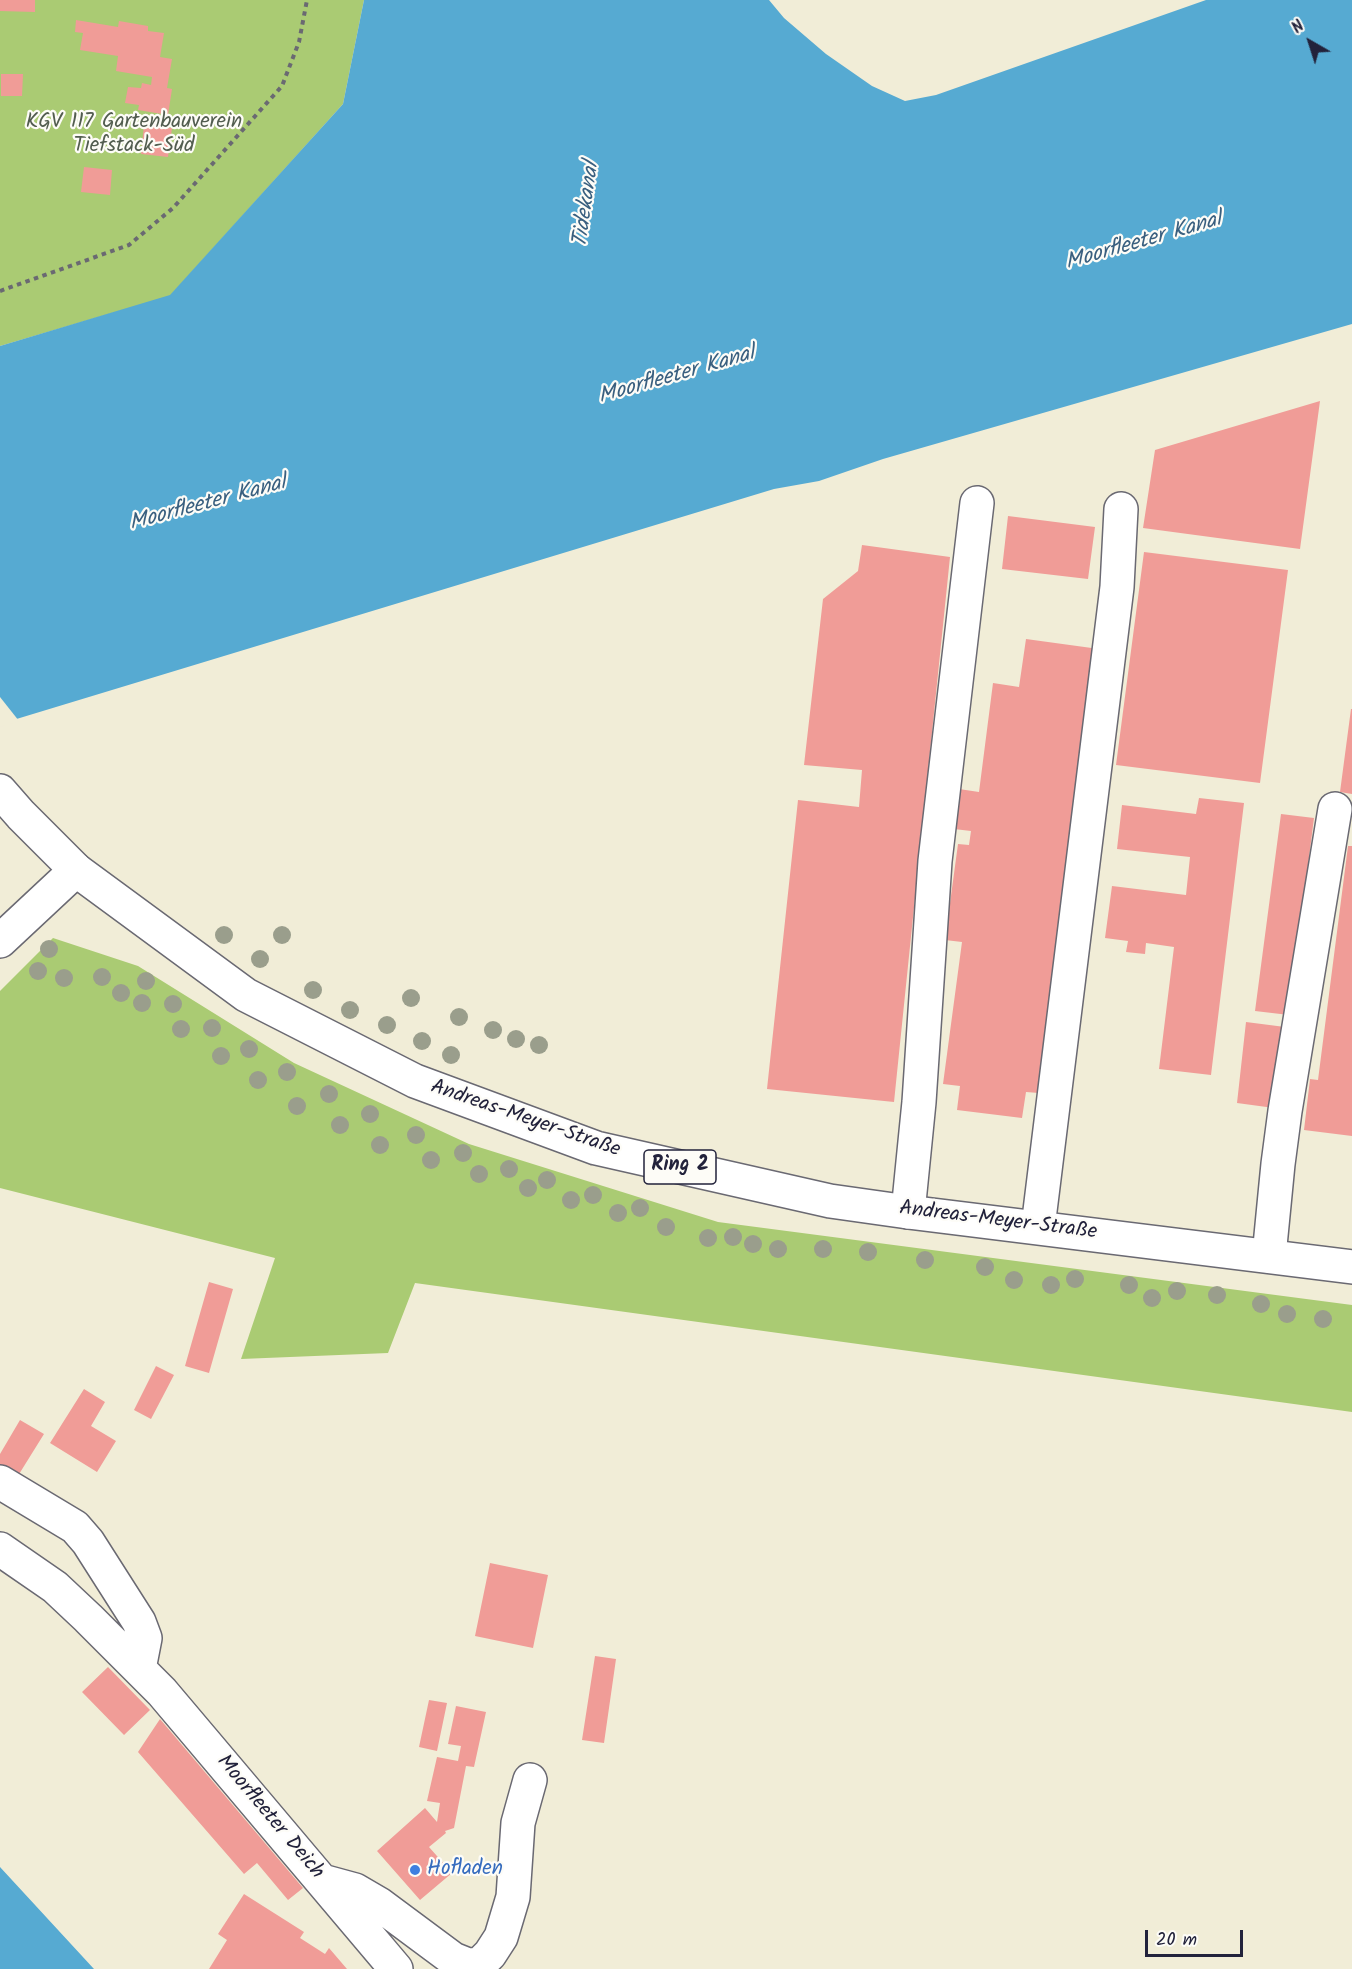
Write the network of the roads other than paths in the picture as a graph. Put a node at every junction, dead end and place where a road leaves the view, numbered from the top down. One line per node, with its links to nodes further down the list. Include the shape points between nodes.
1 (977, 503): 7 (main road, via 935,861 920,1102)
2 (1121, 508): 8 (main road, via 1116,599)
3 (10, 803): 5 (main road, Andreas-Meyer-Straße / Ring 2)
4 (1335, 809): 9 (main road, via 1285,1111)
5 (76, 870): 6 (main road); 7 (main road, Andreas-Meyer-Straße / Ring 2, via 246,995 415,1082 596,1148 830,1200)
6 (0, 941)
7 (908, 1212): 8 (main road, Andreas-Meyer-Straße / Ring 2)
8 (1038, 1227): 9 (main road, Andreas-Meyer-Straße / Ring 2)
9 (1269, 1256): 10 (main road, Andreas-Meyer-Straße / Ring 2)
10 (1352, 1267)
11 (0, 1482): 13 (main road, via 75,1527 88,1542 146,1638)
12 (0, 1549): 13 (main road, Moorfleeter Deich, via 55,1587)
13 (139, 1669): 15 (main road, Moorfleeter Deich)
14 (530, 1780): 15 (main road, via 518,1823 513,1897 501,1937 480,1964 468,1965 453,1959 380,1904 355,1890)
15 (320, 1880): 16 (main road, Moorfleeter Deich)
16 (396, 1969)

